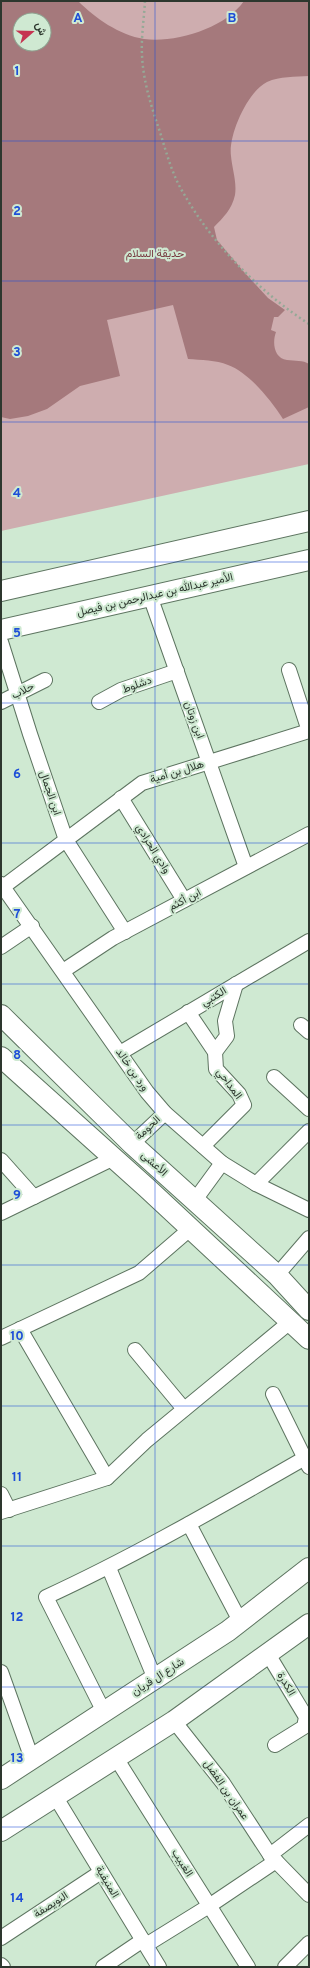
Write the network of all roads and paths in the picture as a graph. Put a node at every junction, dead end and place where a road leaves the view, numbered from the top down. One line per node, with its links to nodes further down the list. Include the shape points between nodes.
1 (145, 1): 2 (path, via 142,55 152,107 183,193 199,218 238,265 282,306)
2 (309, 324)
3 (309, 521): 5 (main road)
4 (309, 560): 6 (main road, الأمير عبدالله بن عبدالرحمن بن فيصل)
5 (1, 591)
6 (150, 596): 7 (main road, الأمير عبدالله بن عبدالرحمن بن فيصل); 10 (street, ابن زوتان)
7 (1, 630)
8 (1, 642): 12 (street, ابن الجمال)
9 (289, 670): 15 (street)
10 (177, 671): 14 (street, دشلوط, via 121,690); 16 (street, ابن زوتان)
11 (46, 680): 12 (street, حلاب)
12 (17, 695): 13 (street, حلاب); 19 (street, ابن الجمال)
13 (1, 702)
14 (99, 702)
15 (309, 731): 16 (street, هلال بن أمية)
16 (209, 762): 17 (street, هلال بن أمية, via 142,782); 20 (street, ابن زوتان)
17 (121, 798): 19 (street, هلال بن أمية); 22 (street, وادي الحرادي)
18 (309, 834): 20 (street, ابن أكثم)
19 (66, 840): 21 (street, هلال بن أمية); 24 (street, ابن الجمال)
20 (246, 867): 22 (street, ابن أكثم)
21 (2, 885): 23 (street, ورد بن خالد)
22 (184, 900): 24 (street, ابن أكثم)
23 (32, 926): 26 (street); 27 (street, ورد بن خالد)
24 (125, 932): 27 (street, ابن أكثم)
25 (309, 941): 28 (street, الكتبي)
26 (1, 947)
27 (63, 970): 32 (street, ورد بن خالد)
28 (236, 984): 29 (street, الكتبي); 31 (street, via 225,1021 227,1036)
29 (188, 1012): 31 (street, المداحي); 32 (street, الكتبي)
30 (1, 1015): 38 (main road, الأعشى)
31 (215, 1052): 39 (street, المداحي, via 216,1068 239,1094 244,1105)
32 (120, 1053): 36 (street, ورد بن خالد)
33 (1, 1057): 40 (main road, الأعشى)
34 (274, 1077): 35 (street)
35 (309, 1109)
36 (165, 1113): 38 (street, الحومة); 39 (street, ورد بن خالد)
37 (309, 1131): 43 (street)
38 (132, 1144): 45 (main road, الأعشى)
39 (203, 1146): 42 (street, ورد بن خالد)
40 (114, 1158): 44 (street); 48 (main road, الأعشى)
41 (1, 1160): 44 (street)
42 (222, 1163): 43 (street, ورد بن خالد); 45 (street)
43 (256, 1184): 46 (street, ورد بن خالد)
44 (34, 1197): 47 (street)
45 (194, 1200): 50 (main road, الأعشى)
46 (309, 1210)
47 (1, 1213)
48 (190, 1229): 52 (main road, الأعشى); 53 (street, via 139,1273)
49 (309, 1238): 50 (street)
50 (277, 1275): 51 (main road, الأعشى)
51 (309, 1310)
52 (290, 1322): 55 (main road, الأعشى); 58 (street)
53 (20, 1329): 54 (street); 60 (street)
54 (1, 1338)
55 (309, 1339)
56 (135, 1350): 58 (street)
57 (273, 1394): 59 (street)
58 (184, 1410): 60 (street, via 147,1440)
59 (307, 1463): 63 (street)
60 (107, 1478): 62 (street)
61 (1, 1494): 62 (street)
62 (5, 1511)
63 (189, 1524): 64 (street); 66 (street)
64 (108, 1568): 70 (street); 71 (street, via 46,1597)
65 (309, 1568): 66 (main road, شارع ال فريان)
66 (240, 1621): 70 (main road, شارع ال فريان)
67 (309, 1624): 68 (main road)
68 (268, 1654): 72 (main road); 73 (street, الكدرة, via 306,1717 304,1727)
69 (1, 1672): 75 (street)
70 (155, 1679): 71 (main road, شارع ال فريان)
71 (104, 1712): 75 (main road, شارع ال فريان)
72 (174, 1721): 74 (main road); 80 (street, عمران بن الفضل, via 223,1783)
73 (275, 1745)
74 (116, 1758): 77 (main road); 83 (street, الغبيب)
75 (32, 1759): 76 (main road, شارع ال فريان)
76 (1, 1779)
77 (55, 1796): 79 (main road); 81 (street, المنيفية)
78 (309, 1825): 80 (street)
79 (1, 1831)
80 (273, 1858): 82 (street, عمران بن الفضل); 83 (street)
81 (101, 1872): 84 (street, النويصفة); 85 (street, المنيفية)
82 (309, 1895)
83 (209, 1906): 85 (street); 89 (street, الغبيب)
84 (1, 1938)
85 (144, 1943): 87 (street); 88 (street, المنيفية)
86 (309, 1943): 90 (street)
87 (103, 1967)
88 (159, 1967)
89 (248, 1967)
90 (285, 1967)

